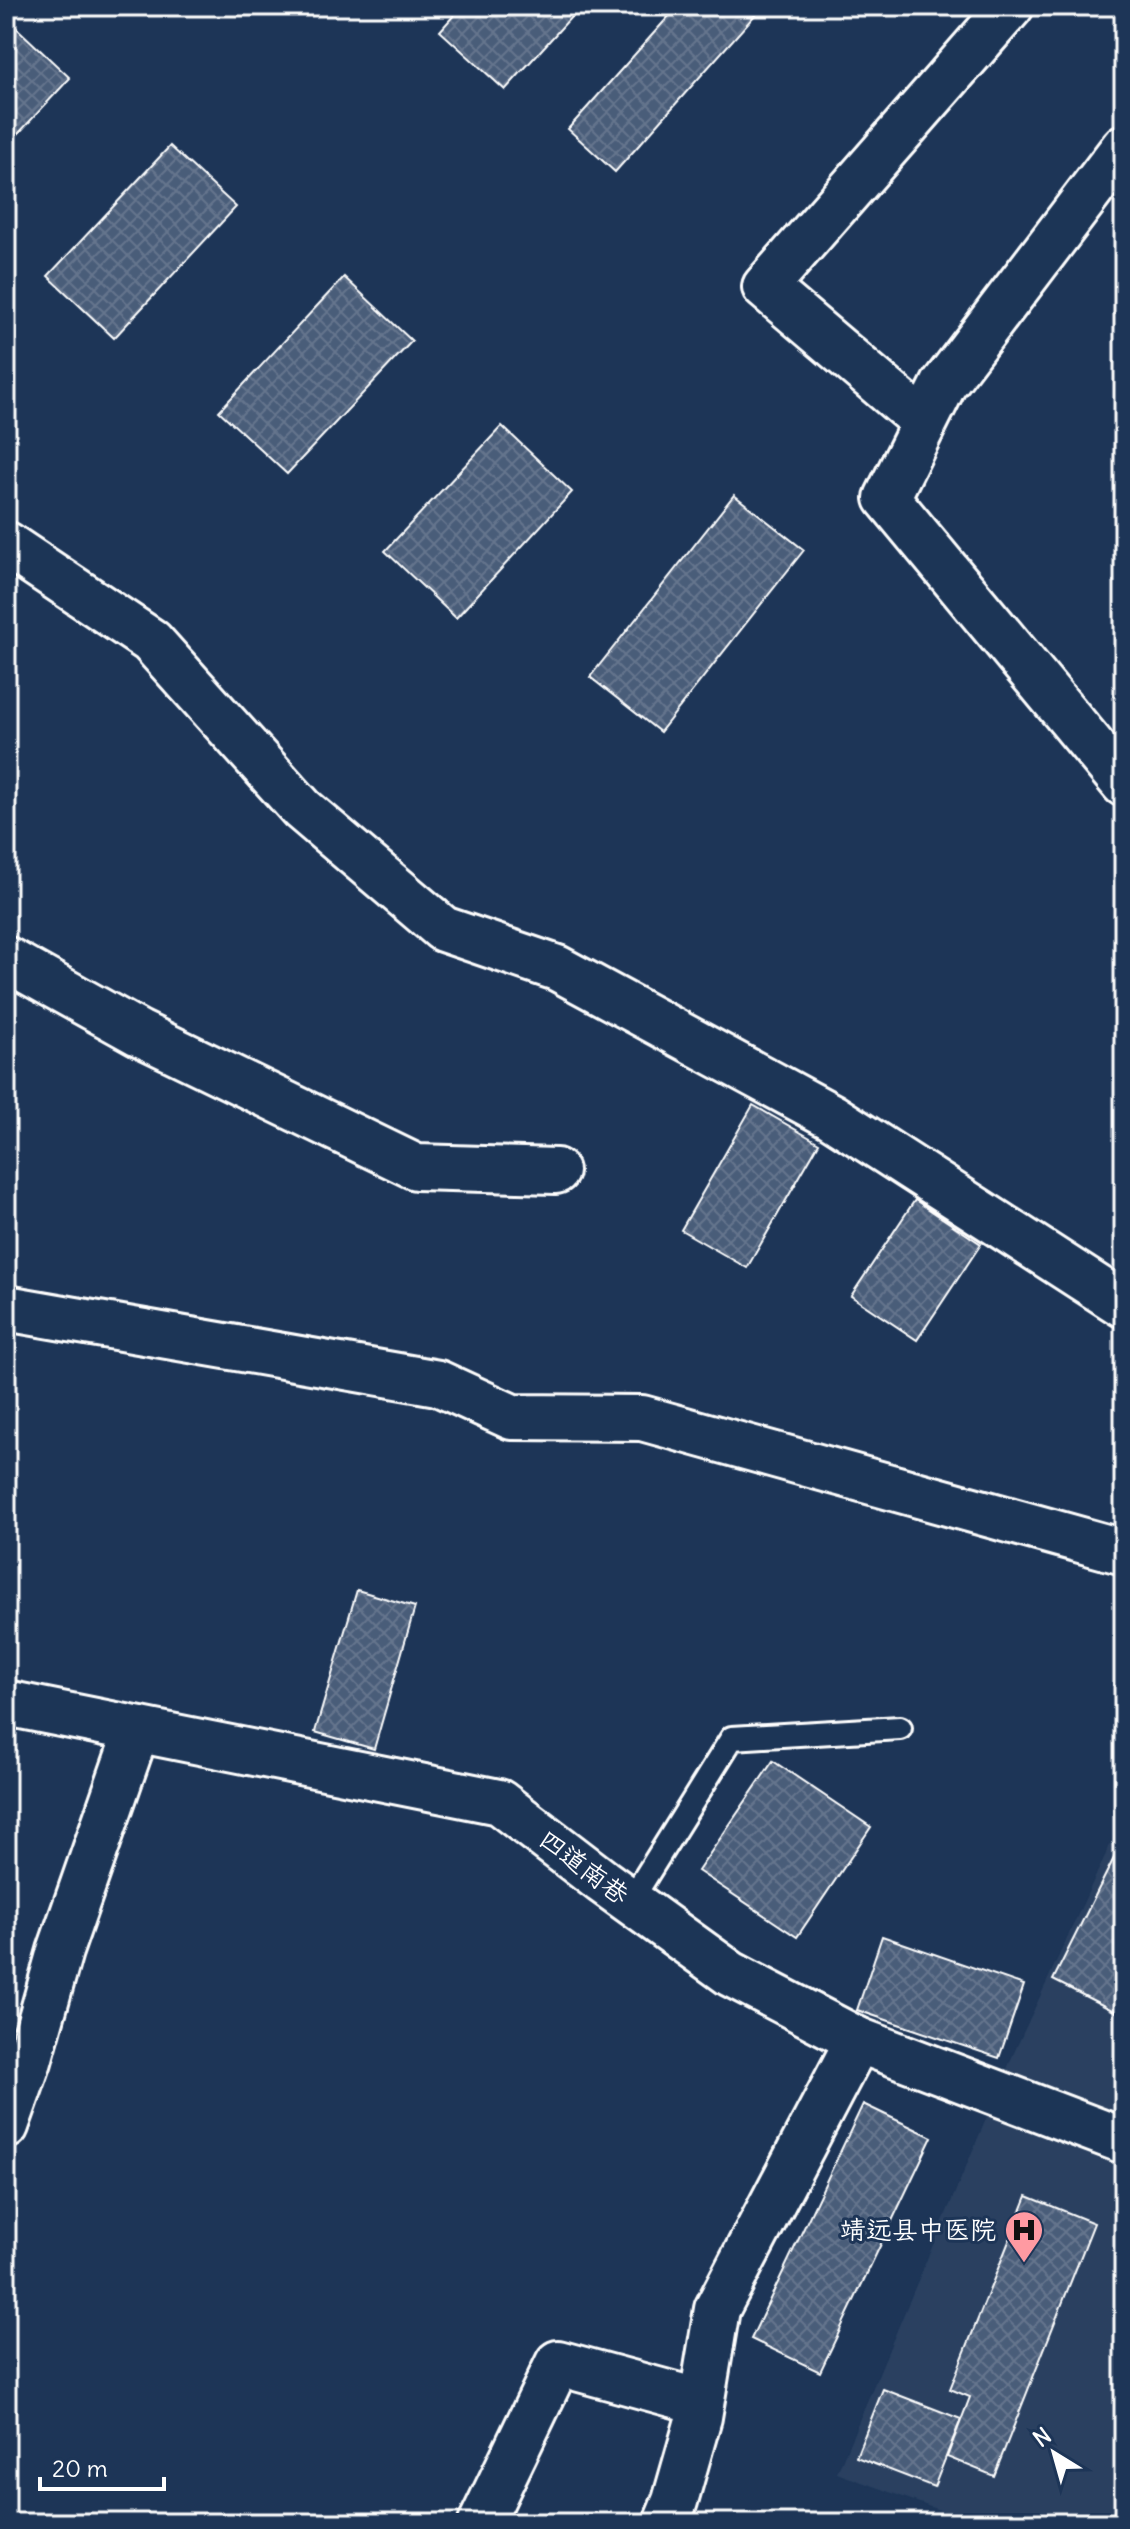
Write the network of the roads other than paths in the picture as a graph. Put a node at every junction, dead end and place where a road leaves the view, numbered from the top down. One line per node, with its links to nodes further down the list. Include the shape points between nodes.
1 (1011, 6): 3 (street, via 765,287)
2 (1124, 147): 3 (street, via 944,384)
3 (924, 422): 5 (street, via 887,498)
4 (6, 544): 8 (street, via 151,641 302,809 443,929 557,968 831,1116)
5 (1124, 784)
6 (6, 959): 7 (street, via 139,1033 416,1167)
7 (556, 1171)
8 (1124, 1305)
9 (6, 1308): 10 (street, via 438,1383 512,1417 642,1418)
10 (1124, 1552)
11 (6, 1703): 13 (street, 四道南巷)
12 (900, 1728): 14 (lane, via 732,1738)
13 (137, 1730): 14 (street, 四道南巷, via 499,1802); 16 (street)
14 (630, 1902): 15 (street, 四道南巷, via 731,1974)
15 (858, 2040): 17 (street, 四道南巷); 18 (street, via 717,2309)
16 (6, 2126)
17 (1124, 2141)
18 (701, 2402): 19 (street, via 558,2363); 20 (street)
19 (481, 2523)
20 (666, 2523)

